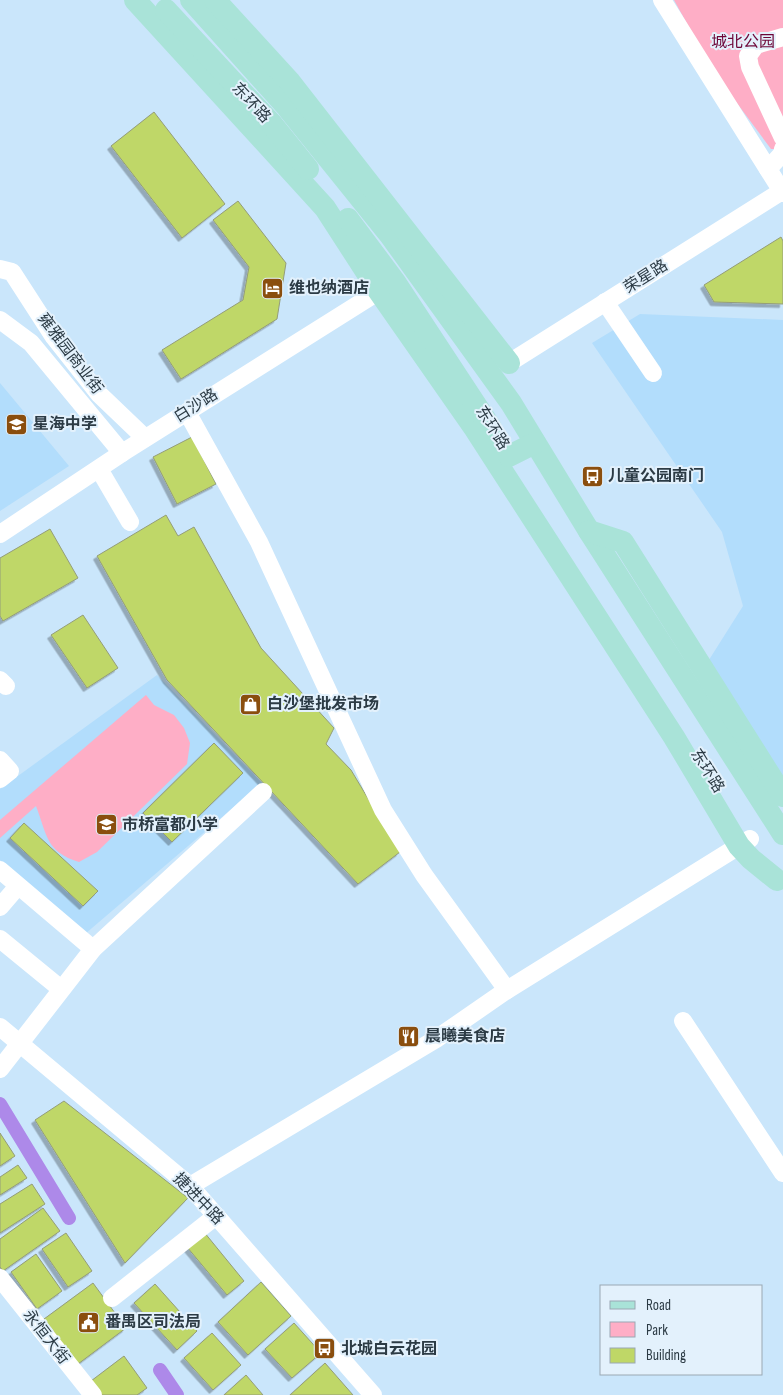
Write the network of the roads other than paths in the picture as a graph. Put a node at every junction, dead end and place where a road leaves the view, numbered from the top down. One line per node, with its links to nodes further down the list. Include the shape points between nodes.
1 (135, 0): 14 (main road, via 325,208)
2 (156, 0): 14 (main road, 东环路, via 271,123 338,206)
3 (191, 0): 8 (main road, 东环路)
4 (206, 0): 8 (main road)
5 (215, 0): 17 (main road, 东环路, via 290,82)
6 (662, 0): 11 (street)
7 (783, 37): 9 (street, via 756,45 748,56)
8 (230, 44): 17 (main road, 东环路, via 287,108 390,235 460,332)
9 (783, 138)
10 (783, 149): 11 (street)
11 (768, 169): 12 (street)
12 (782, 192): 15 (street, 荣星路)
13 (0, 269): 22 (street, 雍雅园商业街, via 12,272 54,337 99,394)
14 (386, 286): 19 (main road, 东环路); 20 (street, 白沙路); 21 (main road)
15 (606, 302): 17 (street, 荣星路); 18 (street)
16 (0, 320): 24 (street, 雍雅园商业街, via 31,343)
17 (499, 368): 19 (main road); 23 (main road, 东环路)
18 (653, 372)
19 (466, 387): 21 (main road); 25 (main road, 东环路)
20 (188, 412): 22 (street, 白沙路); 43 (street, via 259,542 384,810 424,875)
21 (475, 429): 35 (main road)
22 (146, 438): 24 (street, 白沙路)
23 (535, 443): 25 (main road); 28 (main road, 东环路)
24 (122, 453): 26 (street, 白沙路)
25 (509, 456): 35 (main road, 东环路)
26 (99, 469): 27 (street); 29 (street, 白沙路)
27 (130, 522)
28 (589, 531): 33 (main road, via 622,542); 34 (main road, 东环路)
29 (0, 534)
30 (0, 760): 31 (street, via 10,771)
31 (0, 779)
32 (263, 792): 41 (street)
33 (783, 796)
34 (783, 834)
35 (745, 843): 37 (main road, via 750,859); 43 (street)
36 (0, 870): 38 (street)
37 (780, 885)
38 (18, 886): 39 (street); 41 (street)
39 (0, 908)
40 (0, 940): 42 (street)
41 (93, 948): 42 (street)
42 (61, 989): 46 (street)
43 (507, 990): 49 (street, via 436,1039)
44 (682, 1021): 48 (street)
45 (0, 1027): 46 (street, 捷进中路)
46 (20, 1043): 47 (street); 49 (street, 捷进中路)
47 (0, 1069)
48 (783, 1173)
49 (190, 1186): 50 (street, 捷进中路)
50 (216, 1216): 52 (street); 54 (street, 捷进中路)
51 (0, 1278): 53 (street, 永恒大街)
52 (112, 1298)
53 (93, 1395)
54 (372, 1395)

